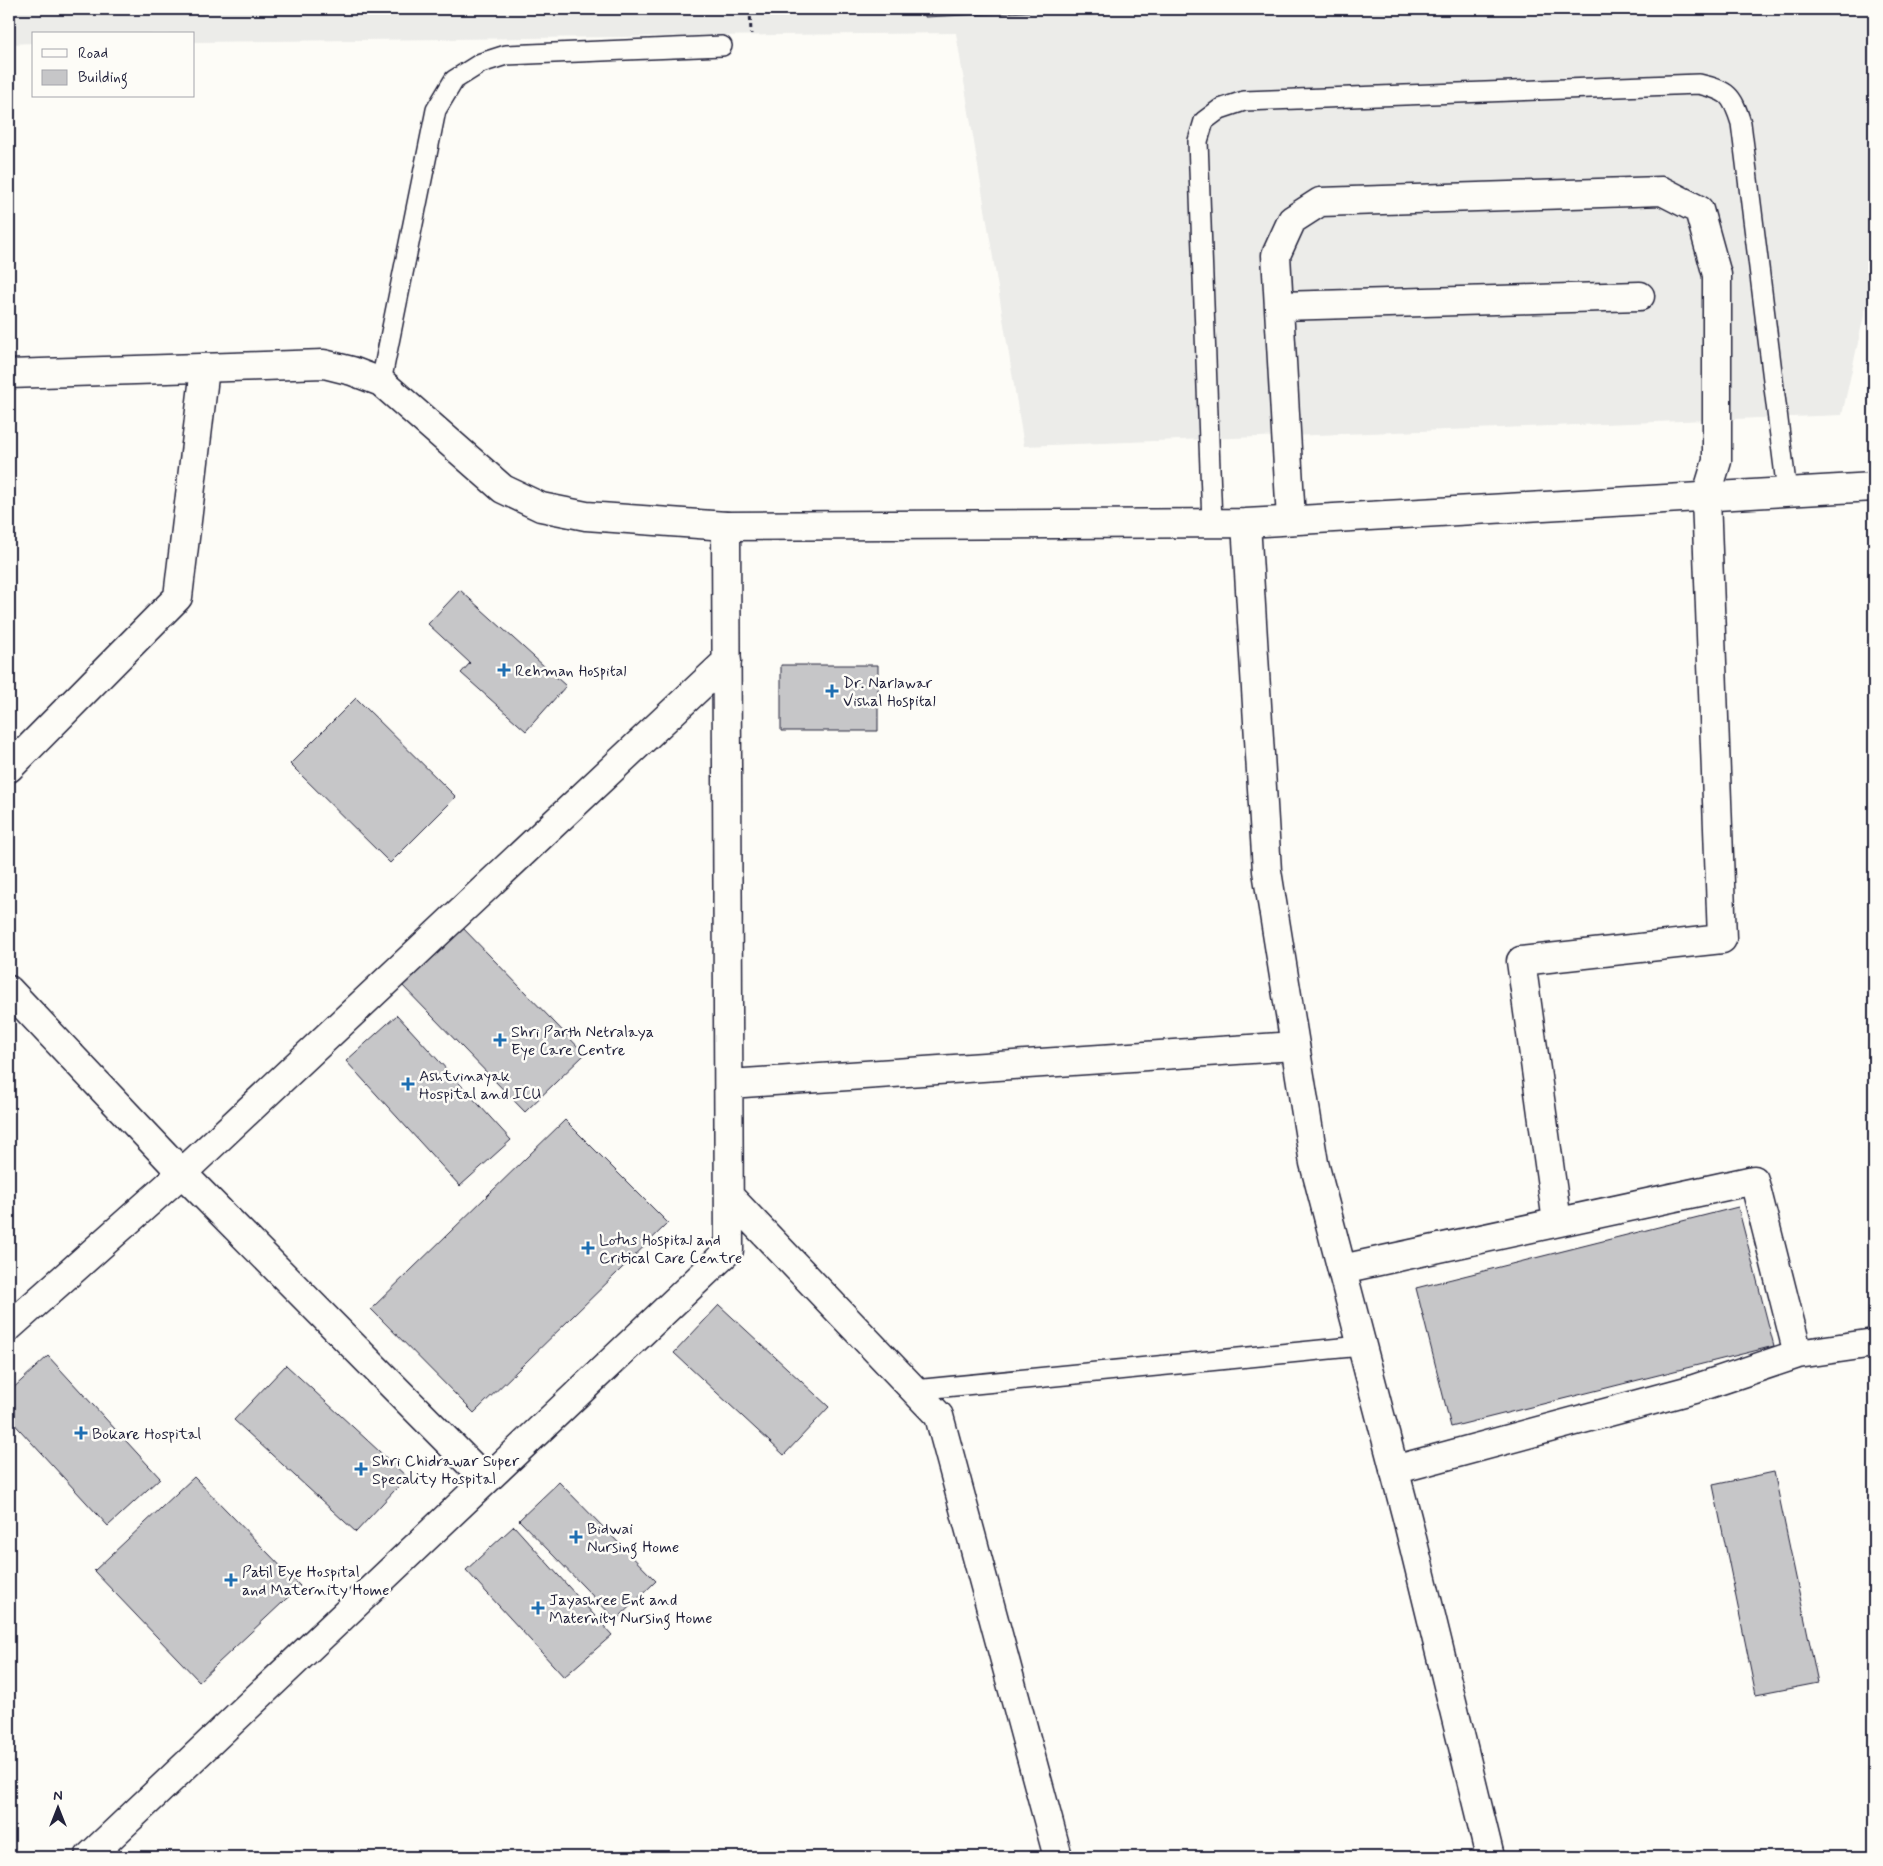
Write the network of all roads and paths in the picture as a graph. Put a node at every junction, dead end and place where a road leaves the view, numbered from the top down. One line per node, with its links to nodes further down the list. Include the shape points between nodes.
1 (722, 46): 6 (lane, via 506,55 480,63 454,80 436,110)
2 (1640, 296): 3 (street)
3 (1280, 306): 9 (street, via 1276,255 1292,220 1320,202 1662,191 1699,210 1717,275 1717,461); 10 (street)
4 (205, 368): 5 (street); 6 (street, via 324,364); 15 (street, via 178,597)
5 (9, 374)
6 (381, 382): 13 (street, via 503,489 541,507 586,516)
7 (1874, 487): 8 (street)
8 (1787, 492): 9 (street); 11 (lane, via 1741,123 1736,106 1722,90 1699,84 1244,101 1220,109 1204,121 1198,142)
9 (1706, 497): 10 (street); 21 (street, via 1722,939 1521,961)
10 (1291, 520): 12 (street)
11 (1212, 523): 12 (street); 13 (street)
12 (1246, 523): 17 (street, via 1267,871)
13 (726, 526): 14 (street)
14 (727, 661): 18 (street); 19 (street)
15 (9, 768)
16 (9, 990): 19 (street)
17 (1295, 1046): 18 (street); 22 (street, via 1314,1163)
18 (729, 1084): 20 (street)
19 (182, 1173): 23 (street); 29 (street)
20 (729, 1196): 27 (street); 29 (street, via 729,1250)
21 (1557, 1222): 22 (street); 26 (street, via 1754,1180)
22 (1342, 1269): 25 (street)
23 (9, 1327)
24 (1874, 1344): 26 (street)
25 (1361, 1346): 27 (lane); 28 (street)
26 (1798, 1354): 28 (street, via 1694,1390)
27 (914, 1390): 31 (street, via 939,1416)
28 (1394, 1470): 32 (street)
29 (486, 1480): 30 (street)
30 (89, 1857)
31 (1058, 1857)
32 (1490, 1857)

